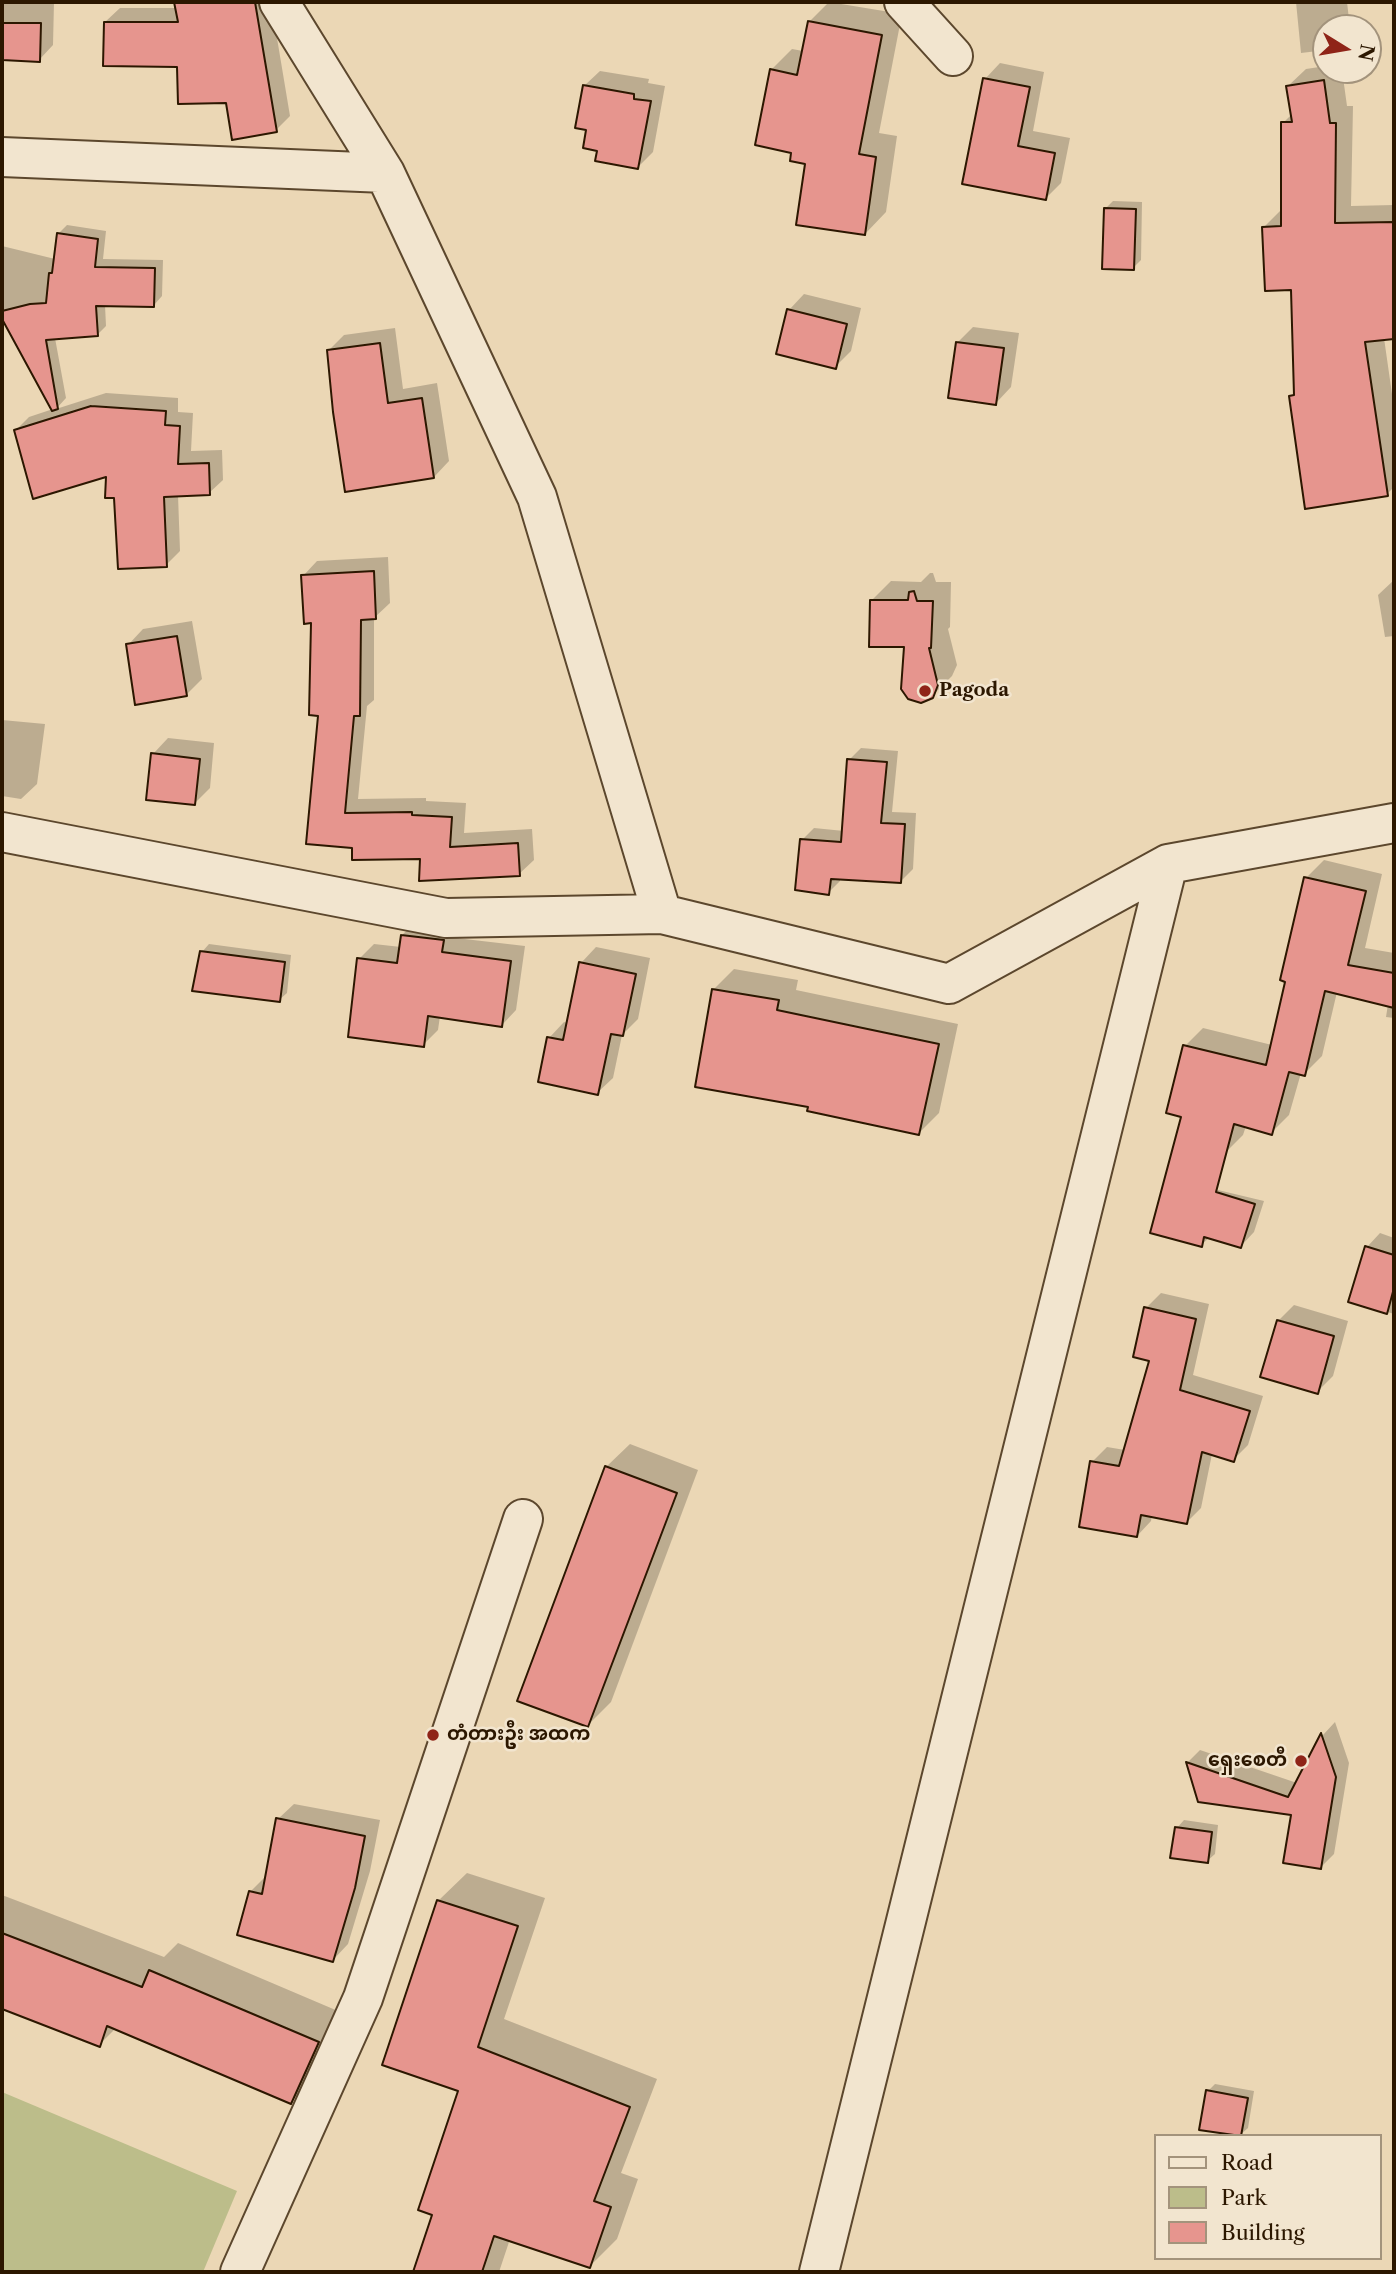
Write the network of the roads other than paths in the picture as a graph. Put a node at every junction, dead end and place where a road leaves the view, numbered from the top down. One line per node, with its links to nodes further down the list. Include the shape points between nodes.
1 (279, 2): 5 (street)
2 (904, 2): 3 (street)
3 (953, 56)
4 (2, 157): 5 (street)
5 (386, 173): 9 (street, via 537,497)
6 (1394, 823): 8 (street)
7 (2, 832): 9 (street, via 446,918)
8 (1168, 864): 9 (street, via 949,984); 12 (street)
9 (662, 914)
10 (523, 1518): 11 (street, via 363,1998)
11 (240, 2272)
12 (819, 2272)

